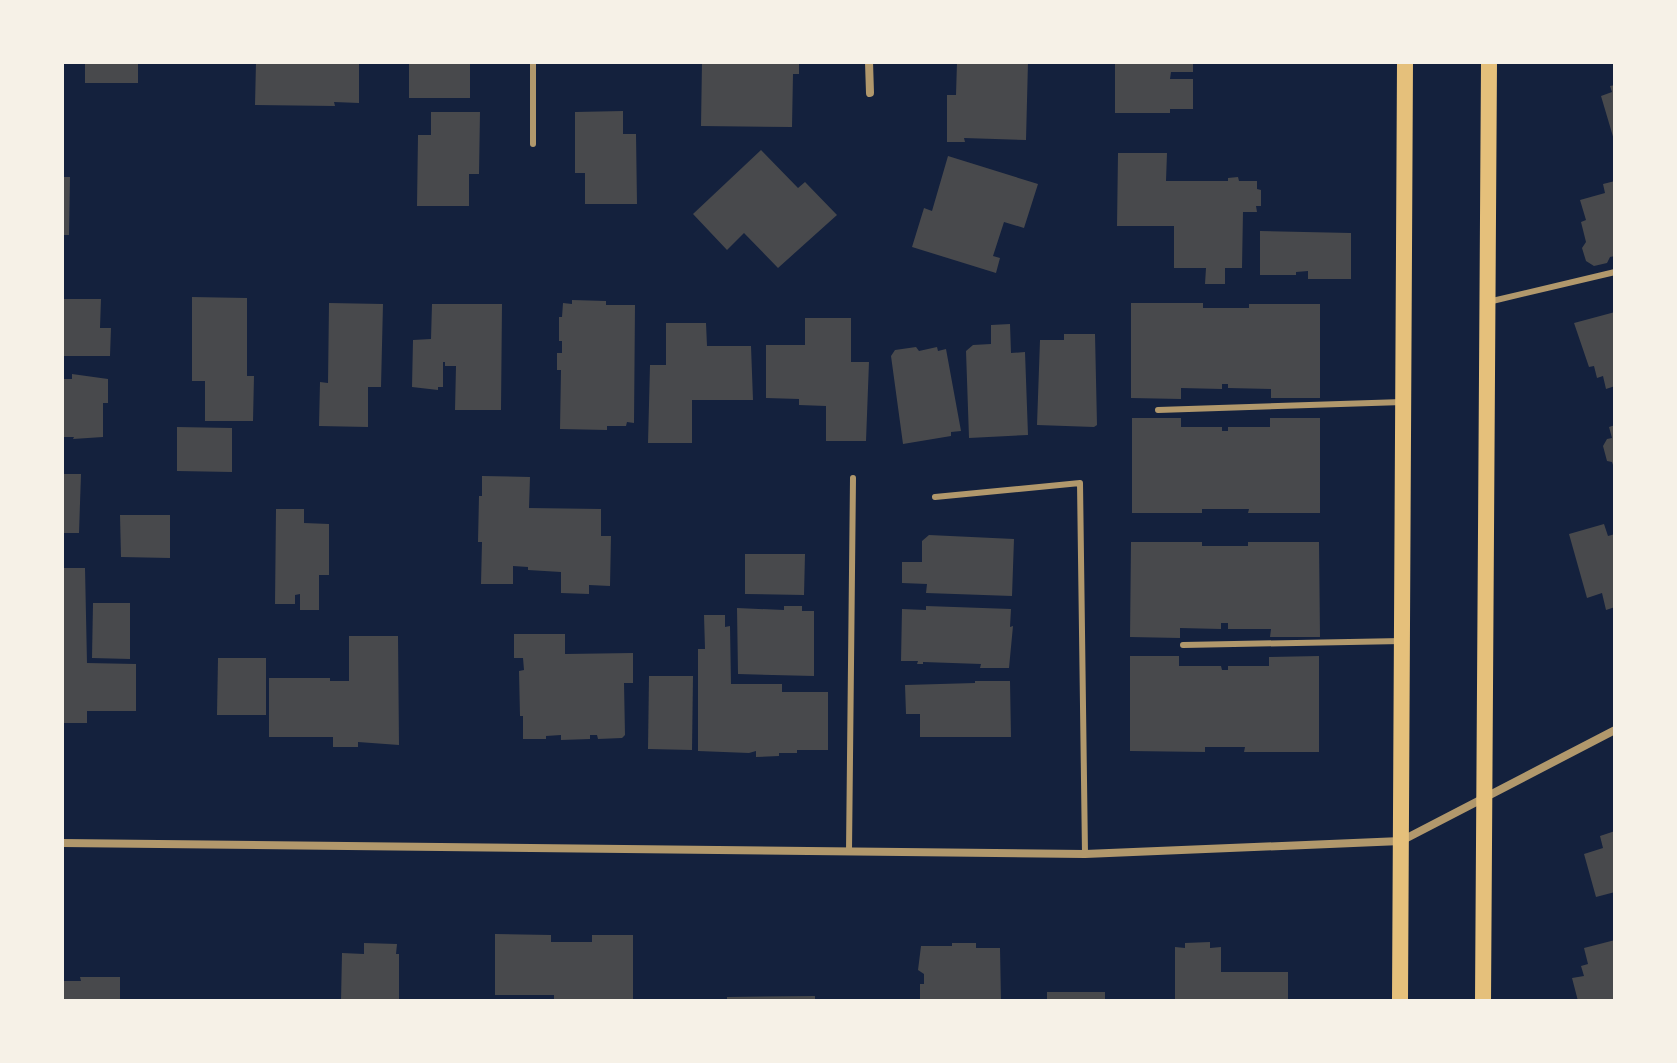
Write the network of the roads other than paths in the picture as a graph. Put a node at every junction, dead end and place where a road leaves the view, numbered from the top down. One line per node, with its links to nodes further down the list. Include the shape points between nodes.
1 (533, 62): 6 (lane)
2 (869, 62): 5 (street)
3 (1405, 62): 9 (main road)
4 (1493, 63): 8 (main road)
5 (870, 93)
6 (533, 144)
7 (1615, 272): 8 (lane)
8 (1488, 302): 16 (main road)
9 (1403, 402): 10 (lane); 13 (main road)
10 (1158, 410)
11 (853, 478): 19 (lane)
12 (935, 497): 20 (lane, via 1080,483)
13 (1402, 641): 14 (lane); 17 (main road)
14 (1183, 645)
15 (1615, 730): 16 (street)
16 (1484, 798): 17 (street); 22 (main road)
17 (1401, 841): 20 (street); 21 (main road)
18 (62, 843): 19 (street)
19 (849, 851): 20 (street)
20 (1085, 854)
21 (1400, 1001)
22 (1483, 1001)

